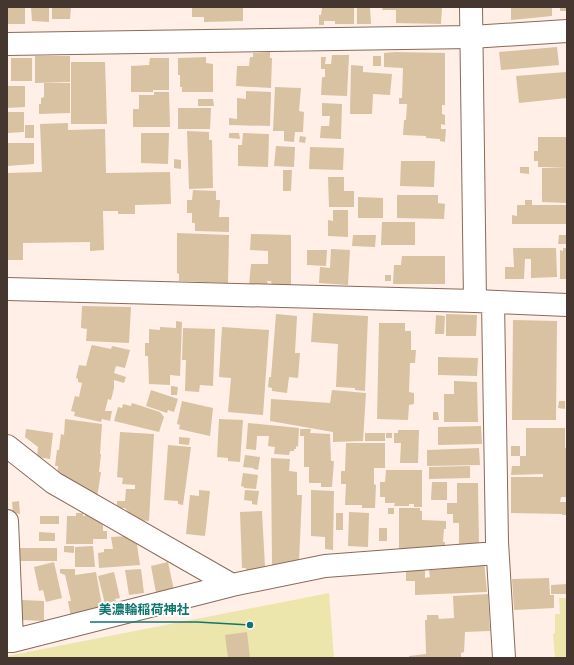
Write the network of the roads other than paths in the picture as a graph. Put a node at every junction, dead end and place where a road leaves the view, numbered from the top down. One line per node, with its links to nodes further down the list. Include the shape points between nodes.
1 (471, 7): 3 (street)
2 (567, 31): 3 (street)
3 (470, 37): 4 (street); 6 (street)
4 (7, 44)
5 (8, 294): 6 (street)
6 (484, 302): 7 (street); 10 (street)
7 (567, 305)
8 (7, 446): 11 (street, via 54,483)
9 (7, 521): 12 (street)
10 (497, 553): 11 (street, via 325,566); 13 (street)
11 (232, 585): 12 (street)
12 (10, 641)
13 (504, 658)

